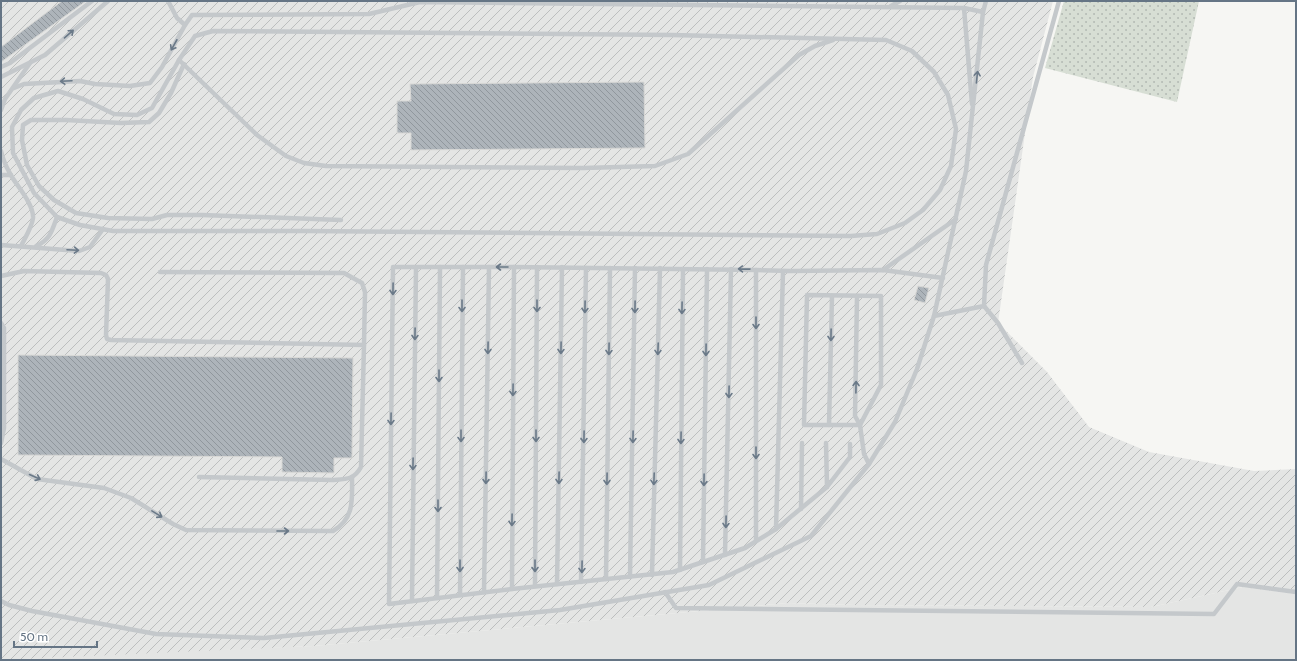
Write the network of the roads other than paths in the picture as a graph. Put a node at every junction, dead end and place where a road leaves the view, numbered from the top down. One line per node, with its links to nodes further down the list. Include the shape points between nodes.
1 (92, 1): 16 (lane, via 10,63)
2 (108, 1): 14 (lane, one-way to 2, via 45,55)
3 (168, 1): 11 (lane, via 177,18)
4 (900, 1): 8 (lane)
5 (986, 1): 10 (lane)
6 (1059, 1): 53 (lane, via 986,265)
7 (522, 2): 8 (lane); 11 (lane, via 420,2 369,14 192,15)
8 (890, 7): 9 (lane)
9 (964, 8): 10 (lane); 20 (lane)
10 (983, 12): 20 (lane, one-way to 10)
11 (185, 25): 18 (lane, one-way to 18, via 162,67 150,83 130,86 80,81 24,84)
12 (838, 39): 13 (lane, via 213,31 195,36); 15 (lane, via 815,46 799,55 688,154 655,166 334,166 304,163 286,156 257,134); 27 (lane, via 886,40 912,51 934,72 948,95 956,129 951,166 940,190 923,210 911,219 877,234 851,236)
13 (179, 60): 15 (lane); 24 (lane, via 152,108 137,115 114,114 83,99 58,91 34,98 21,110 12,127 13,153 34,193)
14 (31, 62): 17 (lane); 18 (lane)
15 (184, 64): 26 (lane, via 159,113 148,122 121,124 31,120 23,125 22,140 27,165 39,186 54,200 76,212 108,218 152,219 167,215 202,215)
16 (1, 67)
17 (1, 77)
18 (14, 88): 19 (lane, via 5,99)
19 (1, 110)
20 (973, 115): 25 (lane, via 966,171)
21 (1, 151): 23 (lane)
22 (1, 175): 23 (lane)
23 (11, 175): 29 (lane, via 29,204 33,217)
24 (57, 217): 27 (lane); 30 (lane, via 52,231 44,242)
25 (956, 219): 46 (lane); 50 (lane)
26 (340, 220)
27 (103, 229): 30 (lane, one-way to 27, via 79,251 90,247)
28 (1, 245): 29 (lane)
29 (20, 246): 30 (lane)
30 (34, 247)
31 (416, 267): 32 (lane); 88 (lane, one-way to 88); 88 (lane, one-way to 88, via 393,267 389,604)
32 (440, 267): 33 (lane); 86 (lane, one-way to 86)
33 (463, 267): 34 (lane); 85 (lane, one-way to 85)
34 (489, 267): 35 (lane, one-way to 34); 82 (lane, one-way to 82)
35 (514, 267): 36 (lane); 81 (lane, one-way to 81)
36 (537, 267): 37 (lane); 80 (lane, one-way to 80)
37 (562, 267): 38 (lane); 79 (lane, one-way to 79)
38 (586, 268): 39 (lane); 78 (lane, one-way to 78)
39 (610, 268): 40 (lane); 77 (lane, one-way to 77)
40 (635, 268): 41 (lane); 76 (lane, one-way to 76)
41 (660, 268): 42 (lane); 75 (lane, one-way to 75)
42 (683, 269): 43 (lane); 74 (lane, one-way to 74)
43 (707, 269): 44 (lane); 73 (lane, one-way to 73)
44 (731, 269): 45 (lane, one-way to 44); 72 (lane, one-way to 72)
45 (756, 270): 47 (lane); 71 (lane, one-way to 71)
46 (883, 270): 47 (lane); 50 (lane)
47 (783, 271): 70 (lane)
48 (160, 272): 56 (lane, via 344,273 362,283 365,292)
49 (1, 276): 56 (lane, via 24,271 106,275 106,335 111,340)
50 (943, 278): 54 (lane)
51 (832, 296): 52 (lane); 58 (lane, one-way to 58); 58 (lane, via 807,295 806,318 804,425)
52 (857, 296): 59 (lane, one-way to 52, via 855,416); 59 (lane, via 881,296 881,385)
53 (984, 306): 54 (lane); 57 (lane, via 998,322)
54 (934, 316): 65 (lane, via 896,422)
55 (1, 323): 60 (lane, via 4,328 4,428)
56 (364, 345): 67 (lane, via 361,467 357,475)
57 (1022, 363)
58 (829, 425): 59 (lane)
59 (860, 425): 65 (lane, via 864,454)
60 (1, 443)
61 (802, 443): 69 (lane)
62 (826, 443): 68 (lane)
63 (850, 444): 68 (lane, via 850,457)
64 (1, 459): 67 (lane, one-way to 67, via 37,480 104,488 131,498 186,530 333,531 341,526 351,509)
65 (869, 464): 83 (lane, via 810,536 709,585)
66 (199, 477): 67 (lane, via 332,480)
67 (352, 477)
68 (826, 487): 69 (lane)
69 (801, 509): 70 (lane)
70 (776, 529): 71 (lane)
71 (756, 541): 72 (lane)
72 (725, 555): 73 (lane)
73 (703, 562): 74 (lane)
74 (680, 570): 75 (lane)
75 (652, 575): 76 (lane)
76 (630, 577): 77 (lane)
77 (606, 579): 78 (lane)
78 (581, 582): 79 (lane)
79 (557, 584): 80 (lane)
80 (535, 586): 81 (lane)
81 (512, 589): 82 (lane)
82 (484, 592): 85 (lane)
83 (665, 592): 84 (lane, via 676,608 1214,614 1237,584); 87 (lane, via 560,610 264,638 156,634 32,611)
84 (1296, 592)
85 (460, 595): 86 (lane)
86 (437, 598): 88 (lane)
87 (1, 601)
88 (412, 601)

